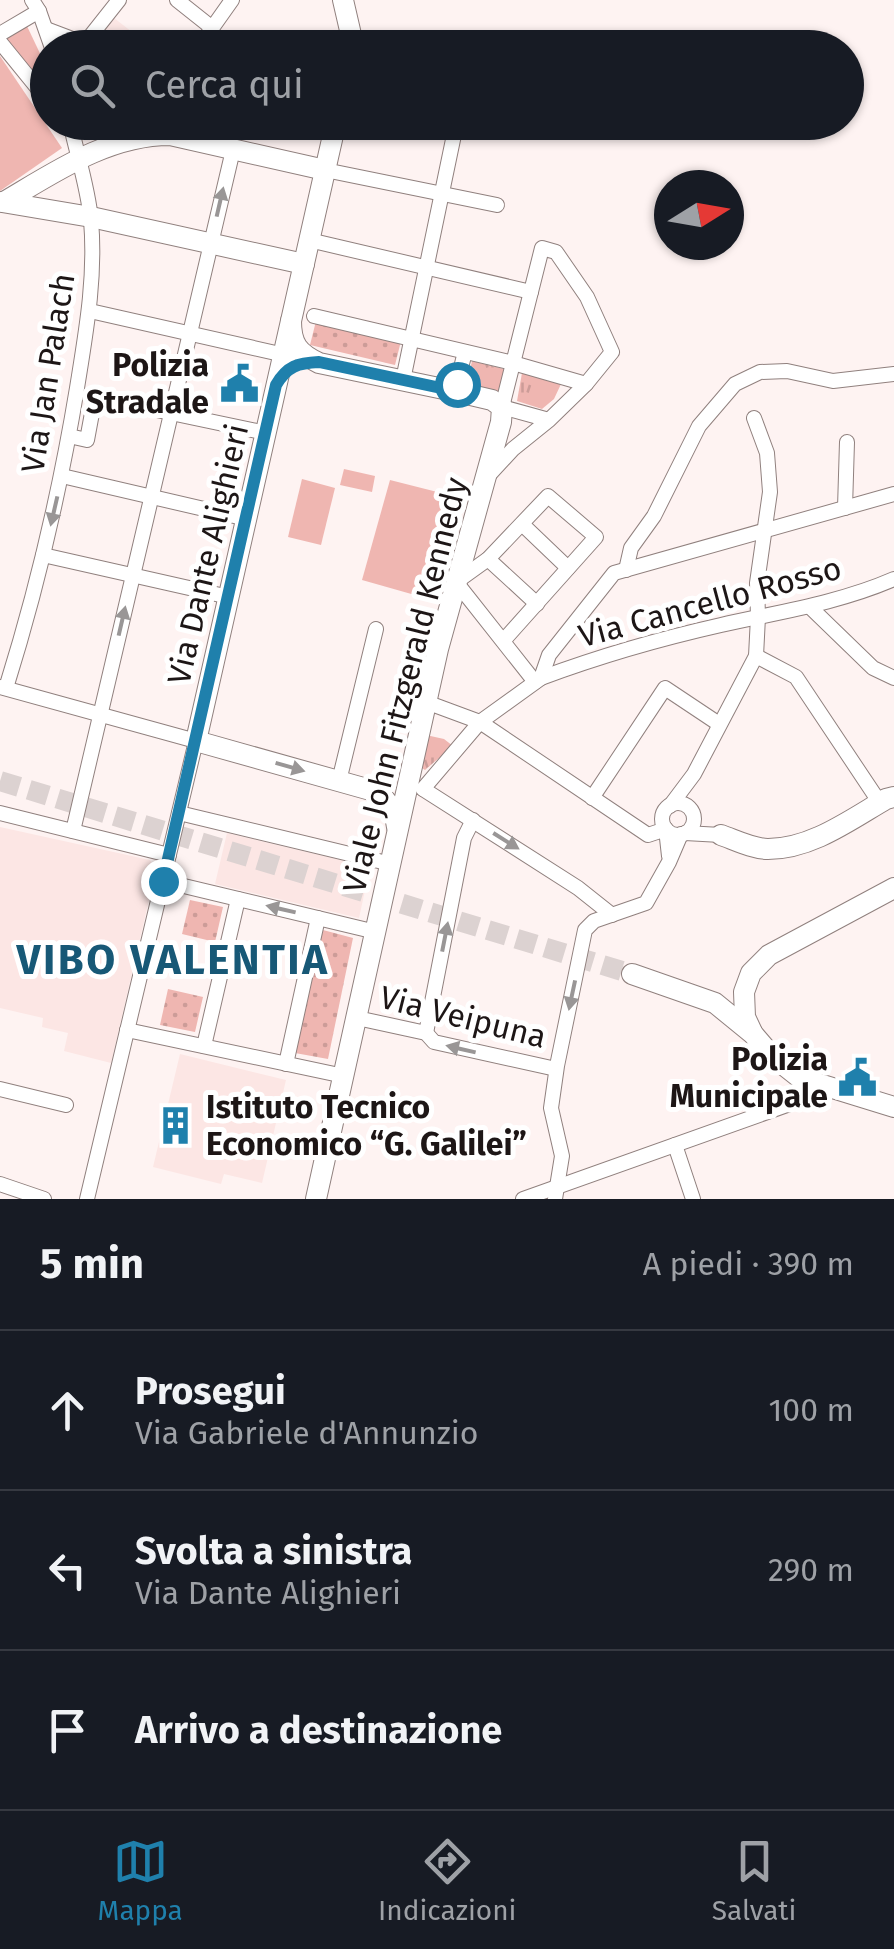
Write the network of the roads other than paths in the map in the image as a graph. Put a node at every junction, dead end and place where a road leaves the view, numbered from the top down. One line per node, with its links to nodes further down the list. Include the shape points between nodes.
1 (119, 0): 8 (street)
2 (177, 0): 6 (street)
3 (232, 0): 6 (street)
4 (343, 0): 10 (main road)
5 (35, 6): 7 (street); 11 (street)
6 (211, 27): 9 (street)
7 (46, 29)
8 (92, 30)
9 (209, 30)
10 (350, 30)
11 (0, 38): 12 (street)
12 (30, 77)
13 (72, 140): 19 (street, Via Jan Palach)
14 (130, 140): 19 (main road)
15 (191, 140): 18 (main road)
16 (332, 140): 20 (main road, Via Dante Alighieri)
17 (453, 140): 21 (street)
18 (233, 150): 20 (main road); 26 (street, one-way to 18)
19 (78, 159): 23 (main road); 24 (street, Via Jan Palach)
20 (326, 170): 21 (street); 25 (main road, Via Dante Alighieri)
21 (442, 194): 22 (street); 28 (street)
22 (498, 205)
23 (2, 207): 24 (main road)
24 (91, 217): 26 (main road); 30 (street, Via Jan Palach)
25 (310, 240): 27 (main road, Via Dante Alighieri); 28 (street)
26 (211, 244): 27 (main road); 33 (street)
27 (304, 264): 32 (main road, Via Dante Alighieri)
28 (426, 268): 29 (street); 34 (street)
29 (531, 292): 38 (street); 41 (street, via 542,248 556,252 612,352)
30 (90, 312): 33 (street); 49 (street, Via Jan Palach)
31 (314, 316): 34 (street)
32 (291, 322): 36 (main road, Via Dante Alighieri); 37 (main road, via 296,348)
33 (190, 334): 36 (street); 45 (street)
34 (412, 339): 35 (street); 40 (street)
35 (465, 352): 38 (street); 43 (street)
36 (283, 355): 37 (street); 42 (main road, Via Dante Alighieri)
37 (319, 362): 40 (main road); 42 (street, via 290,367)
38 (513, 363): 41 (street); 44 (street)
39 (894, 374): 62 (street, via 833,381 788,370 760,372 735,384 699,426 631,548)
40 (403, 380): 43 (main road)
41 (586, 384): 47 (street)
42 (276, 385): 48 (main road, Via Dante Alighieri)
43 (457, 391): 44 (main road)
44 (502, 407): 47 (street); 52 (main road, Viale John Fitzgerald Kennedy)
45 (171, 412): 48 (street); 49 (street, via 95,396 88,440); 54 (street)
46 (754, 418): 58 (street, via 767,453)
47 (549, 420): 52 (street)
48 (266, 433): 56 (main road, Via Dante Alighieri)
49 (69, 436): 51 (street, Via Jan Palach)
50 (847, 442): 55 (street)
51 (62, 476): 54 (street); 59 (street, Via Jan Palach, one-way to 59)
52 (487, 476): 64 (main road, Viale John Fitzgerald Kennedy)
53 (894, 494): 55 (street)
54 (152, 497): 56 (street); 63 (street)
55 (845, 508): 58 (street)
56 (246, 519): 66 (main road, Via Dante Alighieri)
57 (522, 524): 60 (street); 61 (street); 61 (street, via 548,496 596,537)
58 (765, 530): 62 (street); 69 (street)
59 (44, 555): 63 (street); 75 (street, Via Jan Palach)
60 (488, 560): 64 (street); 67 (street)
61 (568, 568): 67 (street)
62 (626, 570): 74 (street, via 614,573 548,655)
63 (133, 576): 66 (street); 77 (street, one-way to 63)
64 (456, 582): 71 (street); 76 (main road, Viale John Fitzgerald Kennedy)
65 (891, 582): 68 (street, Via Cancello Rosso)
66 (229, 597): 80 (main road, Via Dante Alighieri)
67 (537, 604): 71 (street)
68 (810, 606): 69 (street, Via Cancello Rosso); 73 (street, via 873,668)
69 (758, 617): 72 (street); 74 (street, Via Cancello Rosso, via 616,651)
70 (376, 629): 83 (street)
71 (504, 640): 74 (street)
72 (756, 656): 79 (street); 87 (street, via 796,678)
73 (894, 678)
74 (538, 680): 78 (street)
75 (2, 686): 77 (street)
76 (426, 702): 78 (street); 81 (main road, Viale John Fitzgerald Kennedy)
77 (100, 716): 80 (street); 93 (street)
78 (480, 722): 85 (street); 86 (street)
79 (719, 724): 82 (street); 86 (street, via 665,688)
80 (196, 741): 83 (main road, one-way to 83); 91 (street, Via Dante Alighieri)
81 (412, 768): 84 (street, via 401,784); 85 (main road, Viale John Fitzgerald Kennedy)
82 (694, 774): 88 (street); 89 (street)
83 (339, 781): 84 (main road)
84 (378, 791): 85 (street); 95 (main road)
85 (415, 792): 92 (street); 95 (main road, Viale John Fitzgerald Kennedy)
86 (592, 798): 94 (street, via 648,836)
87 (887, 800): 96 (main road, via 802,844 765,850)
88 (670, 806): 89 (street); 94 (street, via 663,816)
89 (690, 810): 94 (street, via 693,824); 96 (street)
90 (0, 813): 93 (street)
91 (179, 814): 97 (street, Via Dante Alighieri); 98 (street)
92 (473, 820): 102 (street, one-way to 102); 110 (street, one-way to 92)
93 (73, 831): 97 (street)
94 (677, 832): 96 (street); 102 (street, via 646,903)
95 (397, 834): 98 (main road, Viale John Fitzgerald Kennedy)
96 (721, 835)
97 (169, 855): 99 (street, Via Dante Alighieri)
98 (390, 864): 104 (main road, Viale John Fitzgerald Kennedy)
99 (163, 881): 101 (street); 109 (street, Via Dante Alighieri)
100 (894, 888): 106 (main road, via 769,955)
101 (238, 899): 103 (street, one-way to 101); 112 (street)
102 (612, 915): 114 (street, one-way to 114, via 586,930)
103 (318, 918): 104 (street); 113 (street)
104 (376, 932): 108 (main road, Viale John Fitzgerald Kennedy)
105 (632, 974): 107 (main road)
106 (744, 992): 107 (main road); 111 (main road)
107 (715, 1003): 111 (main road)
108 (357, 1018): 110 (street, Via Veipuna); 115 (main road, Viale John Fitzgerald Kennedy)
109 (135, 1031): 112 (street); 124 (street, Via Dante Alighieri)
110 (426, 1033): 114 (street, Via Veipuna, one-way to 110, via 434,1042)
111 (752, 1034): 117 (main road, via 800,1078)
112 (204, 1046): 113 (street)
113 (286, 1064): 115 (street)
114 (556, 1069): 122 (street, via 552,1108 562,1156)
115 (344, 1076): 125 (main road, Viale John Fitzgerald Kennedy)
116 (0, 1089): 118 (street)
117 (832, 1089): 119 (main road); 120 (street)
118 (66, 1105)
119 (894, 1107)
120 (675, 1145): 122 (street); 127 (street)
121 (0, 1184): 123 (street)
122 (557, 1193): 126 (street)
123 (44, 1199)
124 (87, 1199)
125 (316, 1199)
126 (524, 1199)
127 (693, 1199)

